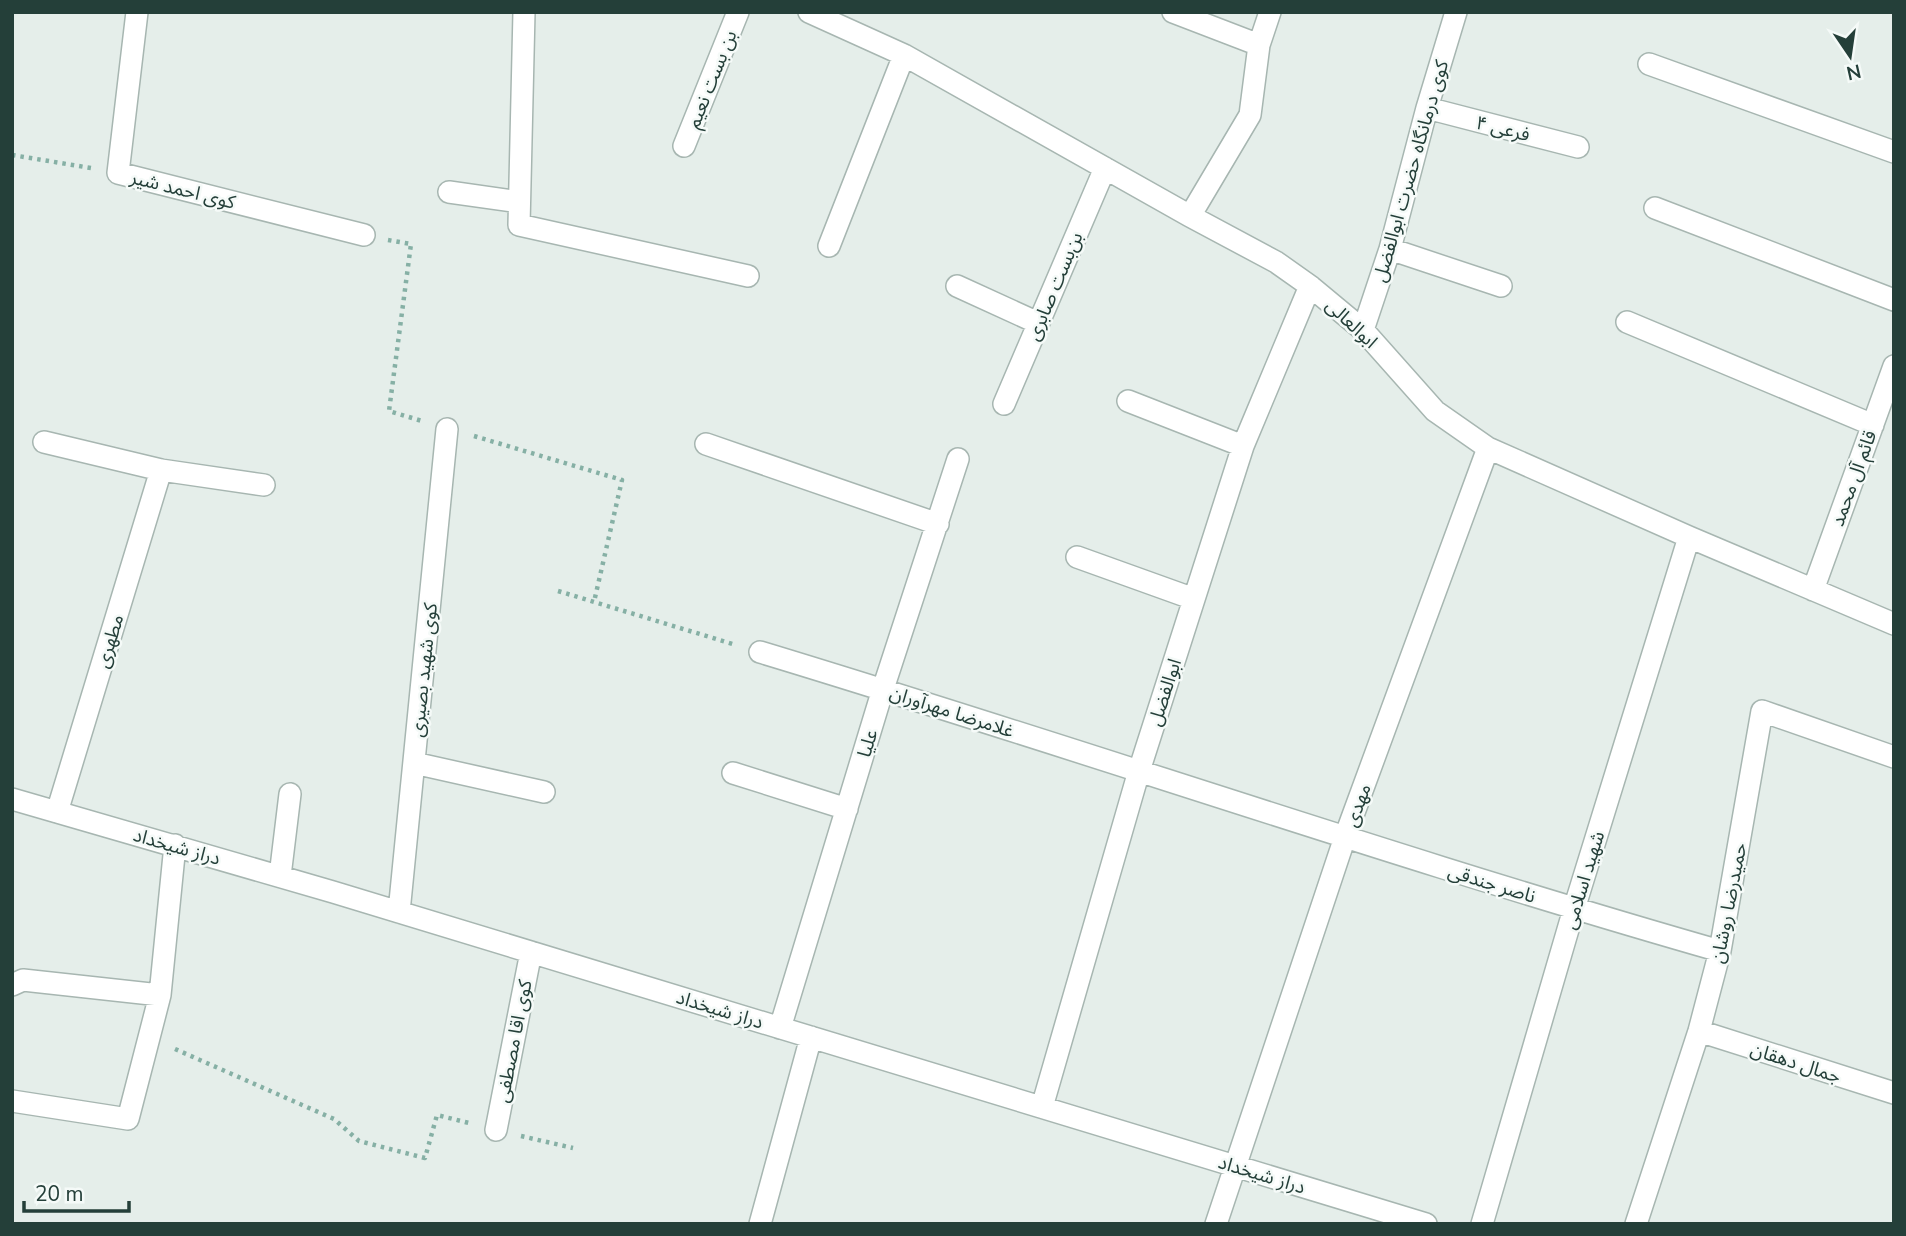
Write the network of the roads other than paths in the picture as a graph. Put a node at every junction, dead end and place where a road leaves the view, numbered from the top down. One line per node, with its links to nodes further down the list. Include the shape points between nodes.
1 (137, 12): 20 (street, کوی احمد شیر, via 118,173)
2 (524, 12): 17 (street)
3 (738, 12): 12 (street, بن بست نعیم)
4 (809, 12): 9 (street, ابوالعالی)
5 (1173, 12): 8 (street)
6 (1270, 12): 8 (street)
7 (1455, 12): 11 (street, کوی درمانگاه حضرت ابوالفضل)
8 (1259, 45): 19 (street, via 1250,115)
9 (904, 55): 15 (street, ابوالعالی); 21 (street)
10 (1649, 64): 14 (street)
11 (1427, 108): 13 (street, فرعی ۴); 22 (street, کوی درمانگاه حضرت ابوالفضل)
12 (684, 146)
13 (1578, 147)
14 (1894, 152)
15 (1105, 168): 19 (street, ابوالعالی); 28 (street, بن‌بست صابری)
16 (449, 192): 17 (street)
17 (519, 202): 23 (street, via 519,225)
18 (1655, 208): 27 (street)
19 (1191, 216): 25 (street, ابوالعالی)
20 (364, 234)
21 (829, 246)
22 (1390, 248): 26 (street); 30 (street, کوی درمانگاه حضرت ابوالفضل)
23 (748, 276)
24 (957, 286): 28 (street)
25 (1310, 286): 30 (street, ابوالعالی); 38 (street, ابوالفضل)
26 (1501, 286)
27 (1894, 300)
28 (1038, 323): 33 (street, بن‌بست صابری)
29 (1627, 323): 34 (street)
30 (1363, 330): 39 (street, ابوالعالی, via 1435,411)
31 (1894, 366): 34 (street, قائم آل محمد)
32 (1128, 401): 38 (street)
33 (1004, 404)
34 (1873, 425): 46 (street, قائم آل محمد)
35 (447, 429): 52 (street, کوی شهید بصیری)
36 (44, 442): 41 (street)
37 (706, 444): 43 (street)
38 (1242, 446): 47 (street, ابوالفضل)
39 (1488, 448): 44 (street, ابوالعالی); 60 (street, مهدی)
40 (958, 459): 43 (street, علیا)
41 (161, 470): 42 (street); 59 (street, مطهری)
42 (264, 485)
43 (938, 524): 50 (street, علیا)
44 (1689, 537): 46 (street, ابوالعالی); 63 (street, شهید اسلامی)
45 (1077, 557): 47 (street)
46 (1813, 590): 48 (street, ابوالعالی)
47 (1194, 599): 53 (street, ابوالفضل)
48 (1894, 624)
49 (760, 652): 50 (street, غلامرضا مهرآوران)
50 (883, 690): 53 (street, غلامرضا مهرآوران); 58 (street, علیا)
51 (1894, 757): 65 (street, حمیدرضا روشان, via 1762,711)
52 (414, 763): 55 (street); 64 (street, کوی شهید بصیری)
53 (1139, 771): 60 (street, غلامرضا مهرآوران); 74 (street, ابوالفضل)
54 (733, 773): 58 (street)
55 (544, 792)
56 (290, 794): 62 (street)
57 (12, 799): 59 (street, دراز شیخداد)
58 (847, 809): 69 (street, علیا)
59 (57, 812): 61 (street, دراز شیخداد)
60 (1345, 837): 63 (street, ناصر جندقی); 76 (street, مهدی)
61 (174, 845): 62 (street, دراز شیخداد); 68 (street)
62 (280, 876): 64 (street, دراز شیخداد)
63 (1574, 909): 65 (street, ناصر جندقی); 80 (street, شهید اسلامی)
64 (399, 912): 66 (street, دراز شیخداد)
65 (1720, 951): 70 (street, حمیدرضا روشان)
66 (531, 952): 69 (street, دراز شیخداد); 75 (street, کوی اقا مصطفی)
67 (12, 985): 68 (street, via 23,980)
68 (160, 995): 73 (street, via 128,1119)
69 (780, 1028): 71 (street, دراز شیخداد)
70 (1699, 1031): 72 (street, جمال دهقان); 81 (street, حمیدرضا روشان)
71 (811, 1037): 74 (street, دراز شیخداد); 77 (street)
72 (1894, 1093)
73 (12, 1101)
74 (1042, 1107): 76 (street, دراز شیخداد)
75 (496, 1130)
76 (1235, 1166): 78 (street, مهدی); 79 (street, دراز شیخداد)
77 (760, 1224)
78 (1216, 1224)
79 (1426, 1224)
80 (1482, 1224)
81 (1636, 1224)

